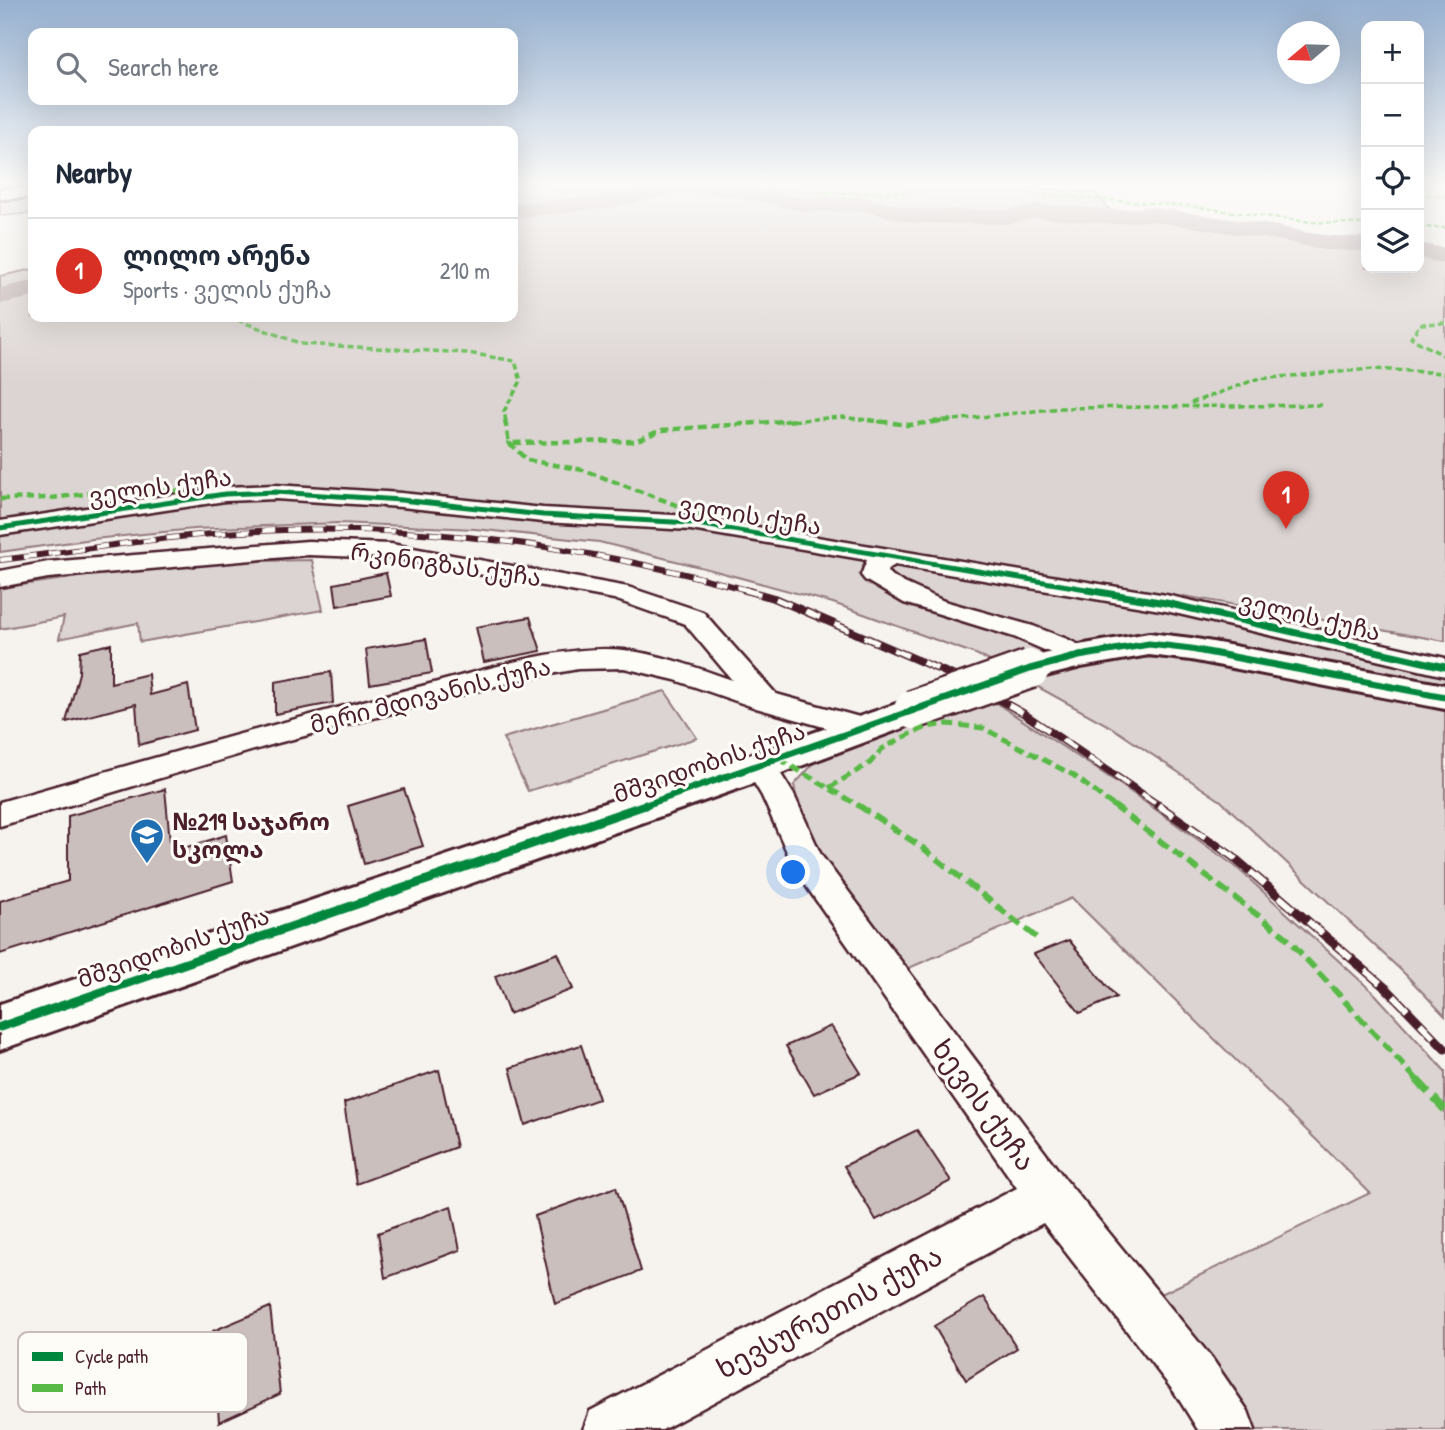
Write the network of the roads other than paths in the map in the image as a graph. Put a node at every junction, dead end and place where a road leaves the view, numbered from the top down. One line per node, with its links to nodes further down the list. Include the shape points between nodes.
1 (0, 528): 2 (street, ველის ქუჩა, via 225,494 275,492 691,523)
2 (891, 557): 4 (street, via 876,565 874,575 888,586 1046,639); 5 (street, ველის ქუჩა, via 1166,603)
3 (0, 579): 7 (street, რკინიგზას ქუჩა, via 48,570 308,548 417,555 619,592 694,618)
4 (1079, 656): 6 (main road, მშვიდობის ქუჩა, via 1149,644); 8 (main road, მშვიდობის ქუჩა, bridge)
5 (1445, 667)
6 (1445, 697)
7 (766, 701): 8 (street, მერი მდივანის ქუჩა); 10 (street, მერი მდივანის ქუჩა, via 624,659 578,660 268,735)
8 (863, 727): 9 (main road, მშვიდობის ქუჩა)
9 (760, 766): 11 (main road, მშვიდობის ქუჩა); 12 (street, ხევის ქუჩა, via 807,861)
10 (0, 814)
11 (0, 1027)
12 (1049, 1195): 13 (street, ხევსურეთის ქუჩა); 14 (street, ხევის ქუჩა, via 1192,1375)
13 (609, 1430)
14 (1229, 1430)

